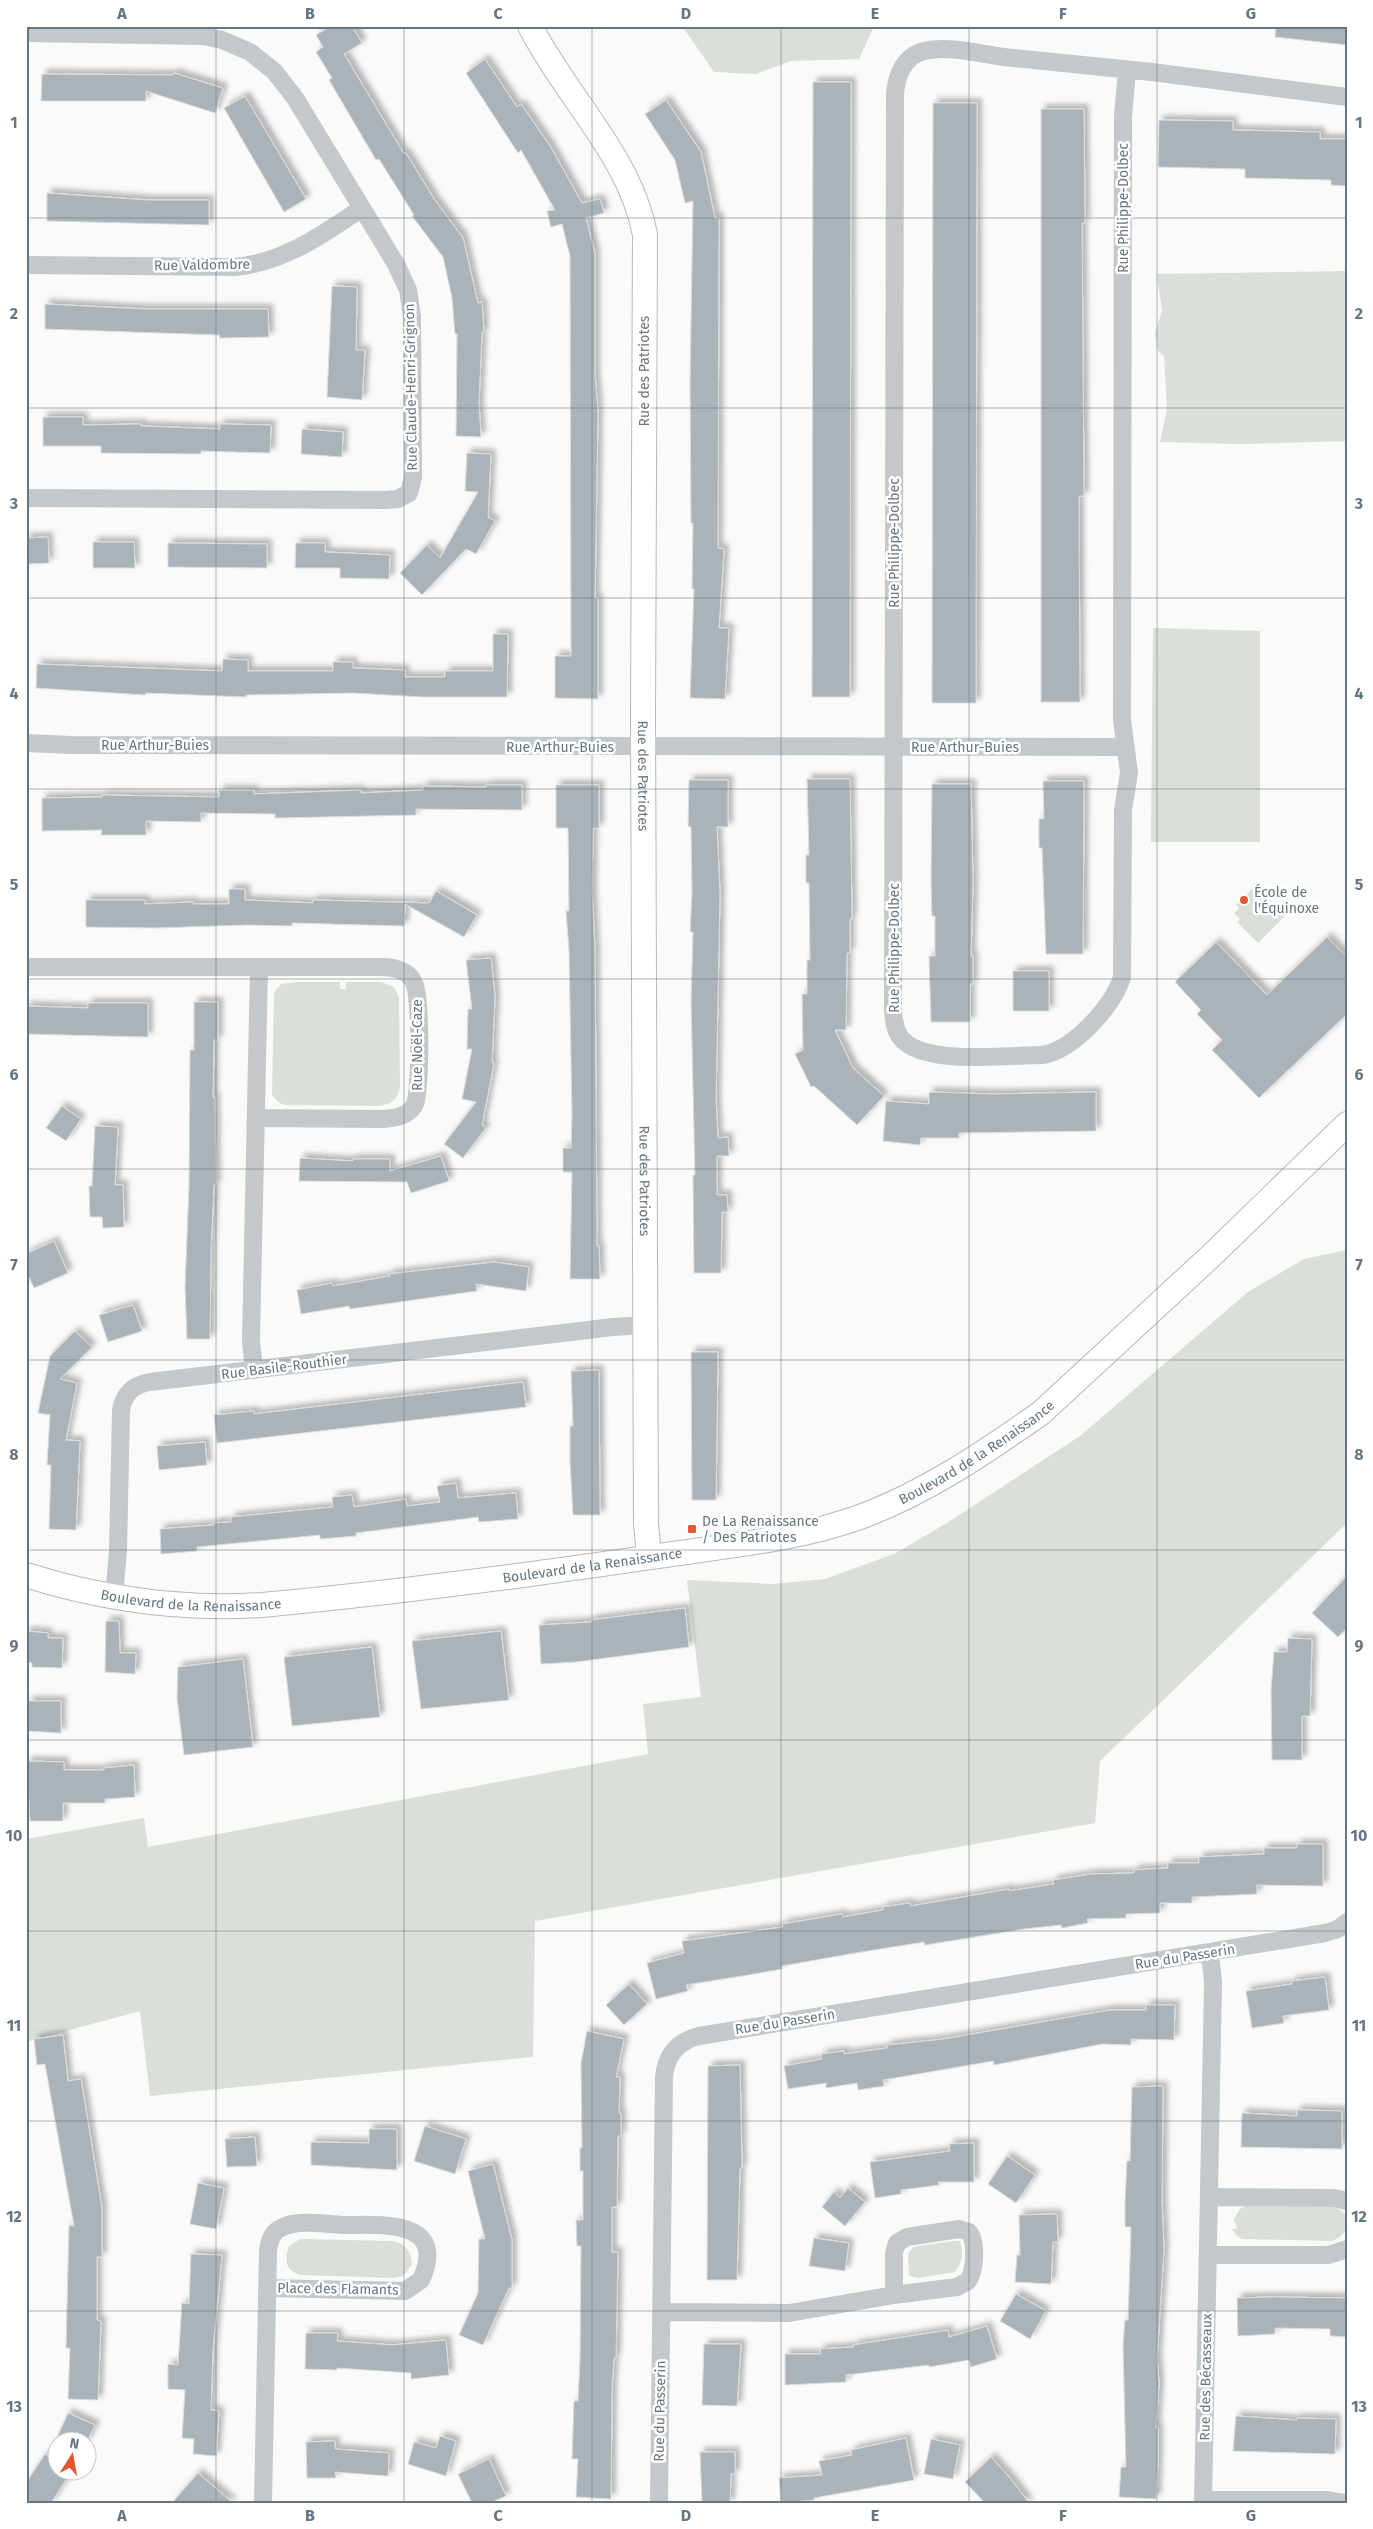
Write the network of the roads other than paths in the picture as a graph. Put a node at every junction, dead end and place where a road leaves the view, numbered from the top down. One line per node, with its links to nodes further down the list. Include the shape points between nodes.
1 (530, 26): 9 (street, Rue des Patriotes, via 565,86 626,176 636,198 645,235)
2 (26, 33): 5 (street, Rue Claude-Henri-Grignon, via 195,35 222,40 250,52 270,67 288,88)
3 (1127, 70): 4 (street, Rue Philippe-Dolbec); 10 (street, Rue Philippe-Dolbec, via 1123,137 1122,720); 11 (street, Rue Philippe-Dolbec, via 934,50 919,53 908,60 898,76 894,95)
4 (1347, 97)
5 (362, 208): 6 (street, Rue Valdombre, via 297,250 254,265); 7 (street, Rue Claude-Henri-Grignon, via 406,283 412,306 413,482 406,496 386,500)
6 (26, 265)
7 (26, 498)
8 (26, 743): 9 (street, Rue Arthur-Buies)
9 (644, 747): 11 (street, Rue Arthur-Buies); 16 (street, Rue des Patriotes)
10 (1125, 747): 11 (street, Rue Arthur-Buies); 11 (street, Rue Philippe-Dolbec, via 1129,773 1123,816 1122,969 1120,985 1112,1000 1071,1042 1054,1052 1042,1055 944,1056 912,1049 901,1039 895,1025)
11 (894, 748)
12 (26, 968): 13 (street, Rue Noël-Caze)
13 (259, 968): 14 (street); 14 (street, Rue Noël-Caze, via 385,967 406,973 415,984 418,996 419,1085 413,1107 394,1118)
14 (256, 1118): 17 (street)
15 (1347, 1124): 18 (street, Boulevard de la Renaissance, via 1070,1387 1041,1413 978,1456 888,1506 828,1528 762,1542)
16 (646, 1325): 17 (street, Rue Basile-Routhier); 18 (street, Rue des Patriotes, via 646,1523)
17 (254, 1370): 20 (street, Rue Basile-Routhier, via 150,1382 134,1387 127,1394 121,1410)
18 (649, 1557): 20 (street, Boulevard de la Renaissance, via 262,1606 193,1607)
19 (26, 1575): 20 (street, Boulevard de la Renaissance)
20 (114, 1596)
21 (1347, 1922): 22 (street, Rue du Passerin, via 1325,1933)
22 (1210, 1953): 23 (street, Rue des Bécasseaux, via 1213,1983); 29 (street, Rue du Passerin, via 699,2036 682,2043 669,2058 664,2077)
23 (1210, 2197): 24 (street, via 1334,2198); 26 (street, Rue des Bécasseaux)
24 (1347, 2201)
25 (1347, 2250): 26 (street, via 1329,2255)
26 (1209, 2255): 30 (street, Rue des Bécasseaux)
27 (268, 2288): 27 (street, Place des Flamants, via 406,2291 422,2280 426,2250 421,2237 402,2226 300,2224 282,2227 269,2242); 31 (street, Place des Flamants)
28 (894, 2295): 28 (street, via 965,2284 972,2270 971,2235 959,2229 900,2240 894,2253); 29 (street, via 789,2313)
29 (663, 2312): 32 (street, Rue du Passerin)
30 (1204, 2501): 33 (street, Rue des Bécasseaux, via 1328,2500)
31 (263, 2503)
32 (659, 2503)
33 (1344, 2503)

